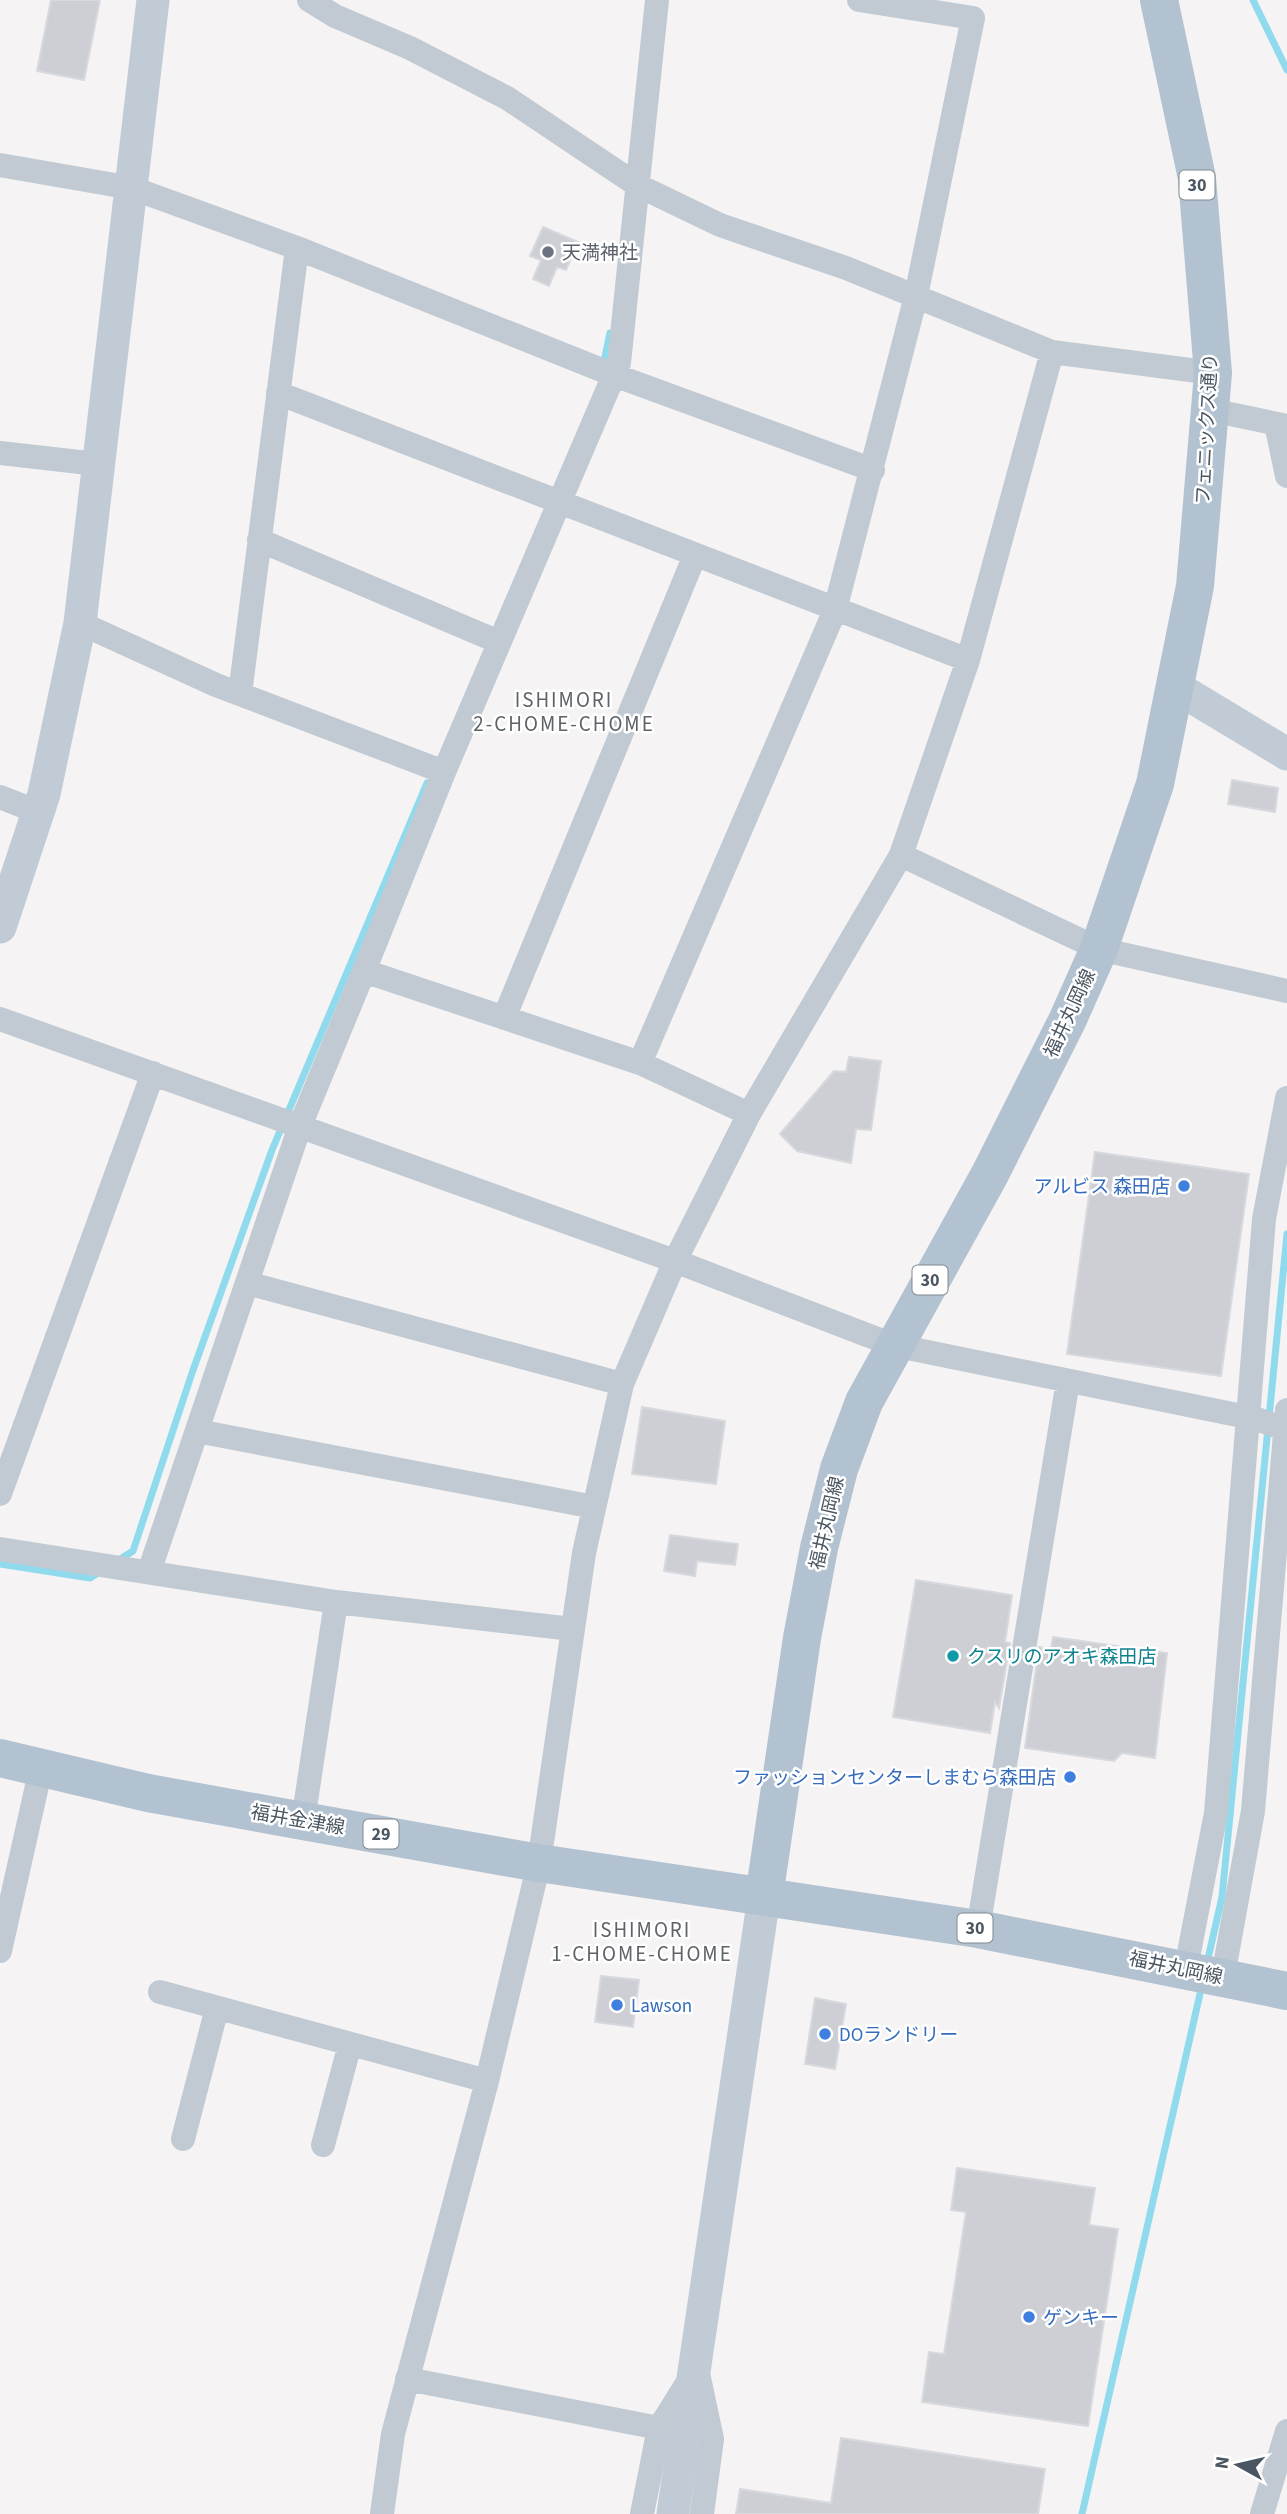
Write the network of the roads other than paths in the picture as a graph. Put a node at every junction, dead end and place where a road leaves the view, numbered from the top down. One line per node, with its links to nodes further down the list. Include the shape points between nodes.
1 (153, 0): 9 (street)
2 (309, 0): 6 (street)
3 (657, 0): 8 (street)
4 (859, 0): 11 (street, via 973,18)
5 (1159, 0): 14 (main road, フェニックス通り / 30, via 1197,178)
6 (340, 8): 8 (street, via 507,98)
7 (0, 165): 9 (street)
8 (637, 185): 11 (street, via 720,225); 13 (street, via 619,363)
9 (132, 188): 10 (street); 18 (street)
10 (297, 248): 13 (street); 15 (street)
11 (916, 296): 12 (street); 19 (street)
12 (1052, 352): 14 (street); 27 (street)
13 (614, 375): 19 (street); 21 (street)
14 (1212, 391): 16 (street); 28 (main road, フェニックス通り / 30, via 1195,586)
15 (278, 393): 21 (street); 22 (street)
16 (1281, 425): 20 (street)
17 (0, 453): 18 (street)
18 (97, 464): 25 (street)
19 (873, 470): 24 (street)
20 (1287, 476)
21 (559, 501): 23 (street); 26 (street)
22 (259, 540): 26 (street); 29 (street)
23 (695, 555): 24 (street); 40 (street)
24 (835, 610): 27 (street); 41 (street)
25 (80, 623): 29 (street); 33 (street)
26 (499, 642): 31 (street)
27 (968, 660): 34 (street)
28 (1174, 686): 30 (street); 36 (main road, 福井丸岡線 / 30, via 1155,784)
29 (240, 694): 31 (street)
30 (1287, 754)
31 (444, 772): 37 (street)
32 (0, 797): 33 (street)
33 (38, 812): 35 (street)
34 (901, 855): 36 (street); 44 (street)
35 (0, 927)
36 (1099, 948): 38 (street); 48 (main road, 福井丸岡線 / 30, via 990,1174)
37 (364, 971): 40 (street); 45 (street)
38 (1287, 991)
39 (0, 1018): 42 (street)
40 (504, 1018): 41 (street)
41 (640, 1063): 44 (street)
42 (153, 1073): 45 (street); 53 (street)
43 (1287, 1098): 51 (street, via 1264,1219)
44 (749, 1114): 46 (street)
45 (300, 1126): 46 (street); 47 (street)
46 (675, 1261): 48 (street); 50 (street)
47 (247, 1283): 50 (street); 52 (street)
48 (893, 1345): 49 (street); 63 (main road, 福井丸岡線 / 30, via 864,1402 839,1469 819,1548)
49 (1068, 1381): 51 (street); 64 (street)
50 (622, 1384): 54 (street)
51 (1274, 1424): 66 (street, via 1216,1813); 67 (street, via 1253,1811)
52 (197, 1431): 54 (street); 56 (street)
53 (0, 1494)
54 (594, 1507): 58 (street)
55 (0, 1549): 56 (street)
56 (149, 1572): 57 (street)
57 (335, 1602): 58 (street); 61 (street)
58 (572, 1629): 62 (street)
59 (0, 1758): 60 (main road, 福井金津線 / 29)
60 (41, 1768): 61 (main road, 福井金津線 / 29); 65 (street)
61 (303, 1821): 62 (main road, 福井金津線 / 29)
62 (539, 1863): 63 (main road, 福井金津線 / 29); 72 (street)
63 (764, 1897): 64 (main road, 福井丸岡線 / 30); 75 (street)
64 (978, 1929): 66 (main road, 福井丸岡線 / 30)
65 (0, 1951)
66 (1186, 1968): 67 (main road, 福井丸岡線 / 30)
67 (1223, 1976): 68 (main road, 福井丸岡線 / 30)
68 (1287, 1991)
69 (160, 1993): 70 (street)
70 (217, 2008): 71 (street); 73 (street)
71 (350, 2044): 72 (street); 74 (street)
72 (487, 2081): 76 (street)
73 (183, 2139)
74 (323, 2145)
75 (696, 2367): 77 (street); 81 (street); 82 (street, via 712,2439)
76 (407, 2379): 77 (street); 79 (street, via 393,2434)
77 (659, 2428): 80 (street)
78 (1287, 2431): 83 (street)
79 (382, 2514)
80 (642, 2514)
81 (673, 2514)
82 (702, 2514)
83 (1262, 2514)

